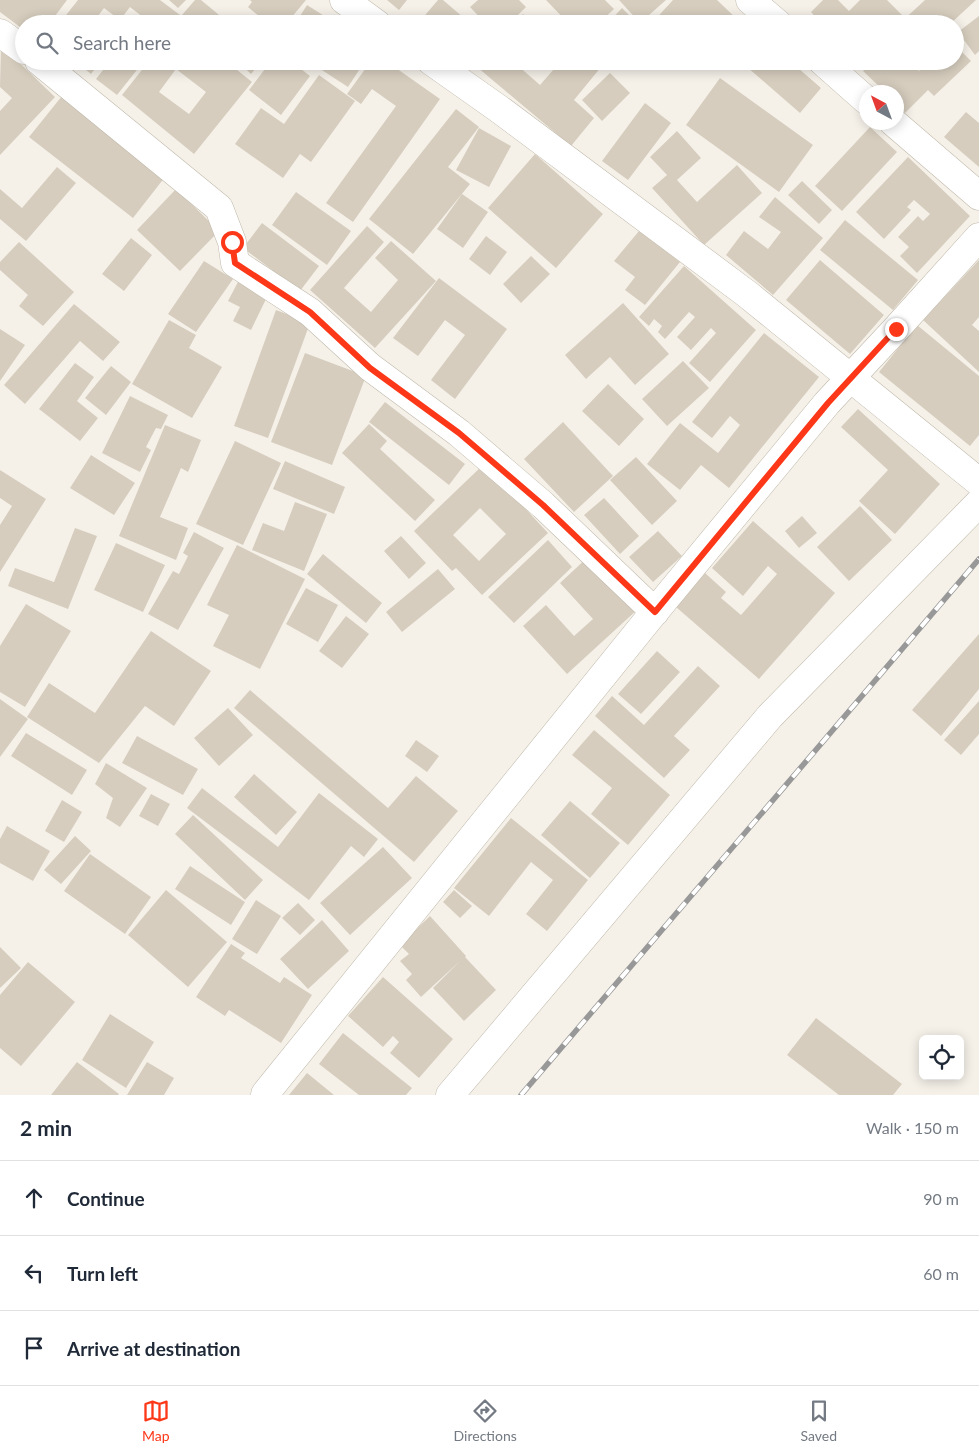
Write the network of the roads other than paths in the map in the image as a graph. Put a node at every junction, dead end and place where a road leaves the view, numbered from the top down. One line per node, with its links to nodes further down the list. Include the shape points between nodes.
1 (344, 0): 3 (street)
2 (750, 0): 4 (street)
3 (365, 15)
4 (768, 15)
5 (0, 33): 6 (street)
6 (15, 44)
7 (50, 70): 17 (street, via 219,208 232,242 235,263 310,312 370,368 459,433 543,505)
8 (444, 70): 14 (street, via 747,294)
9 (832, 70): 10 (street)
10 (859, 94)
11 (902, 130): 12 (street)
12 (979, 196)
13 (979, 237): 14 (street)
14 (851, 378): 15 (street); 17 (street)
15 (979, 482)
16 (979, 503): 19 (street, via 770,716)
17 (655, 612): 18 (street)
18 (265, 1094)
19 (450, 1095)

